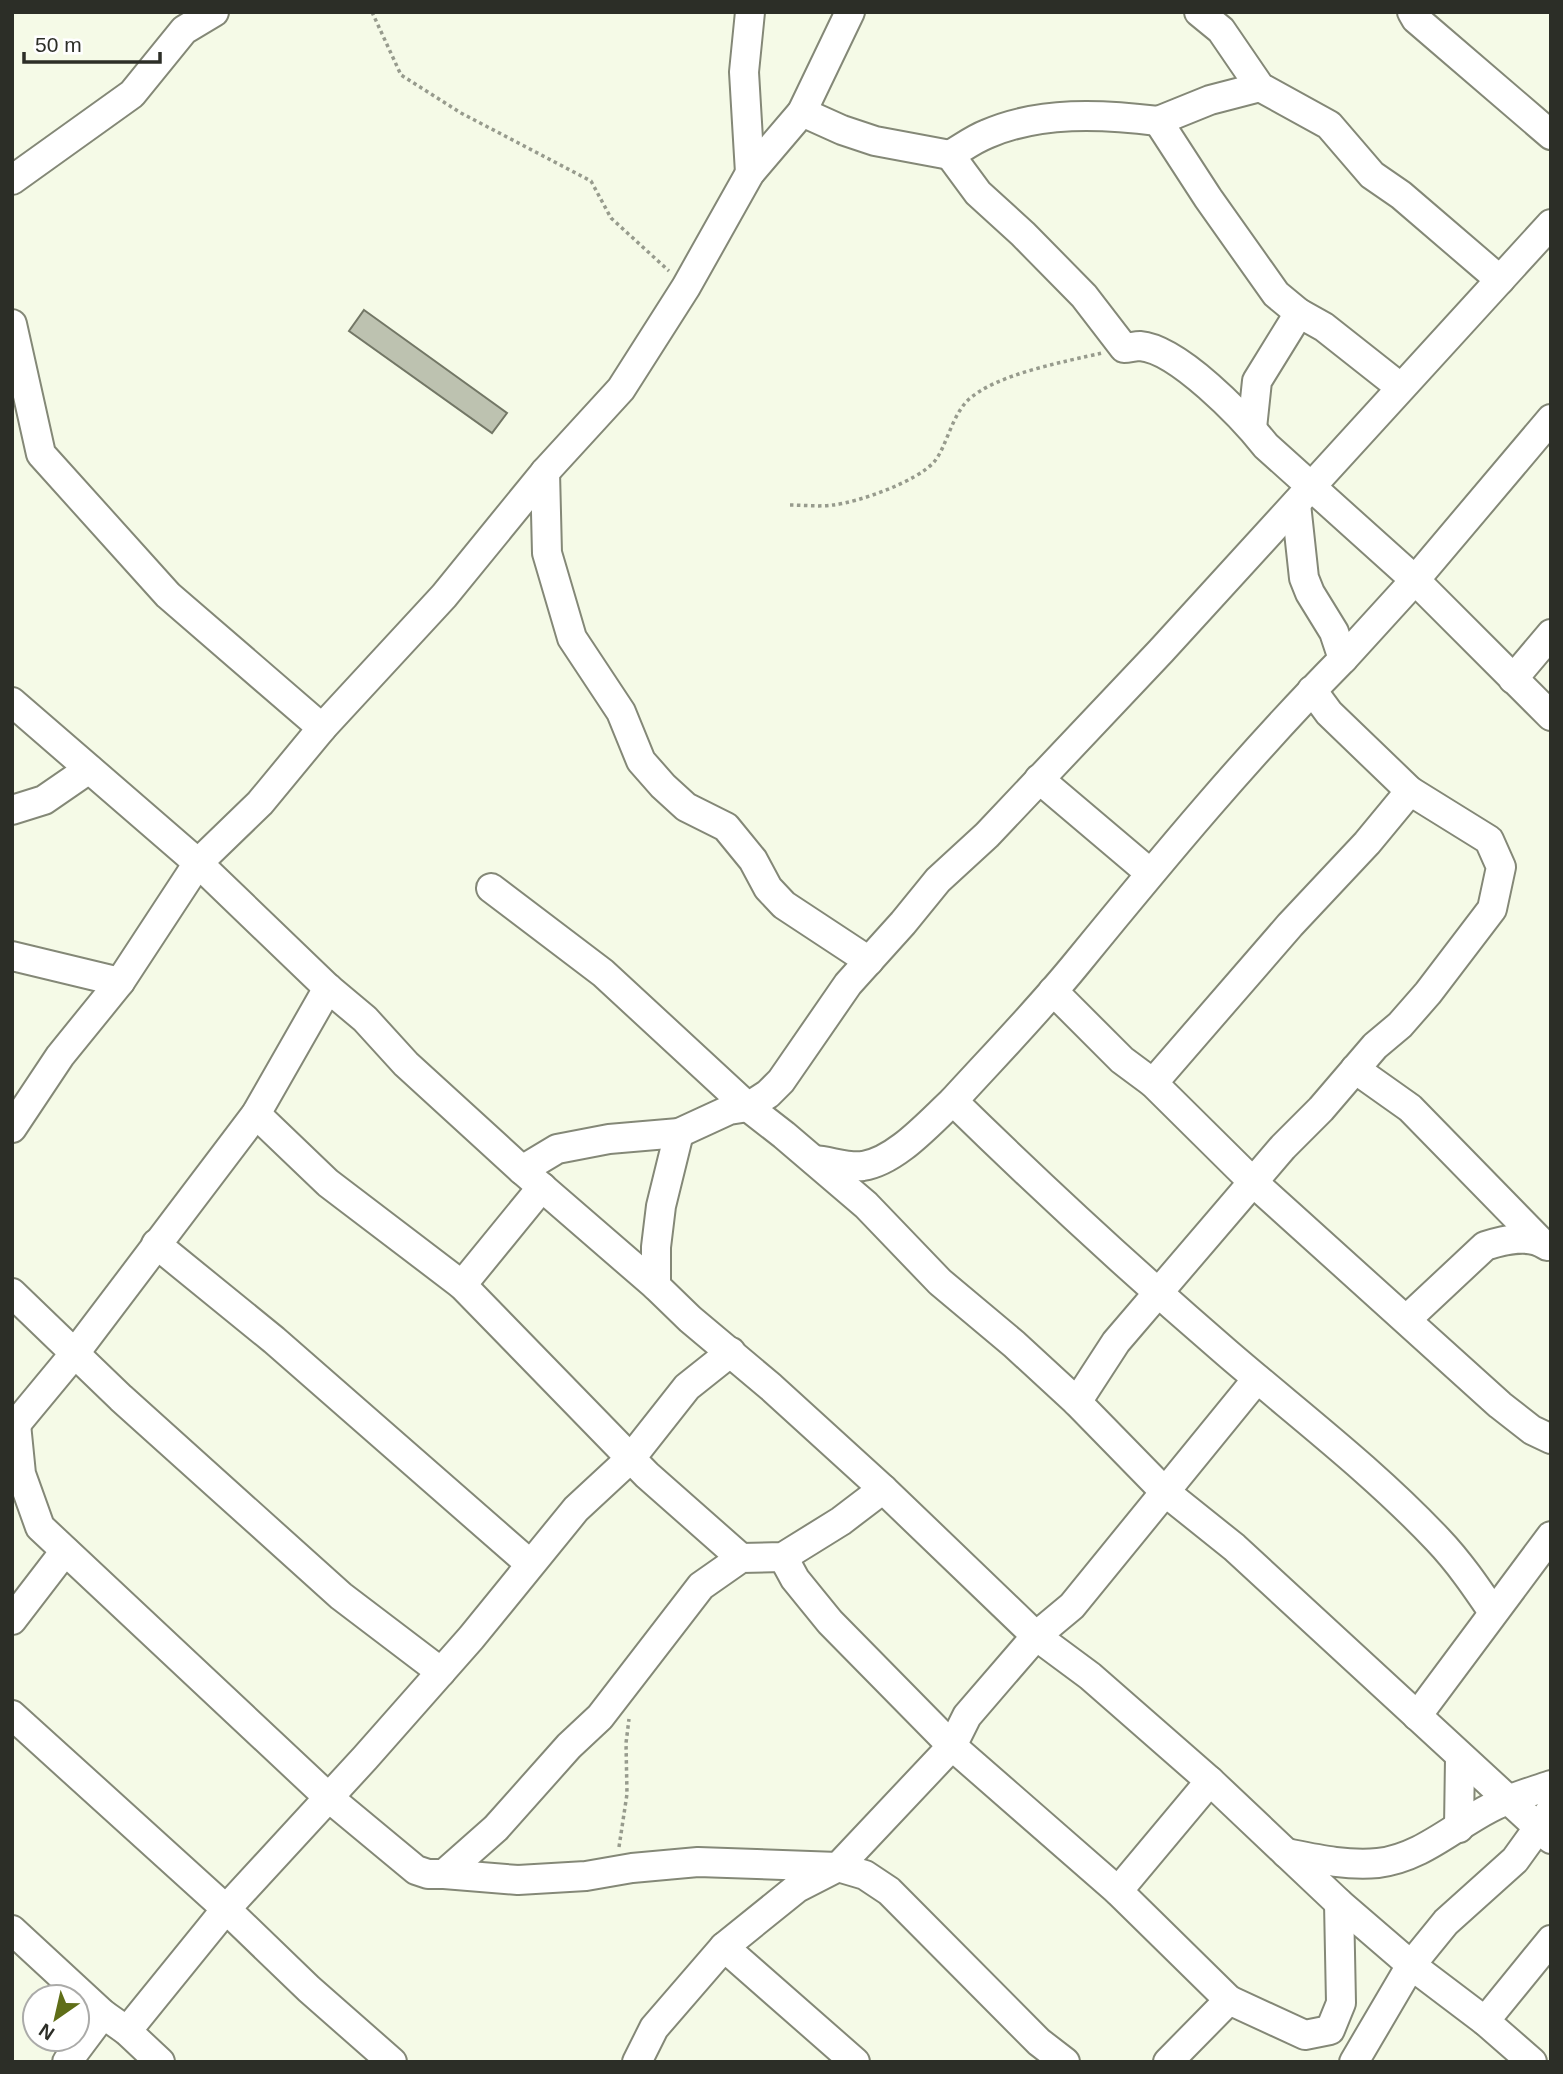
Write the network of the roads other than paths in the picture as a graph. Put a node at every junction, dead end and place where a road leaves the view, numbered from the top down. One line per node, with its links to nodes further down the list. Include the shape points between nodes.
1 (214, 12): 12 (street, via 184,30 132,94)
2 (750, 12): 11 (street, via 744,72)
3 (850, 12): 7 (street)
4 (1199, 12): 6 (street, via 1221,30)
5 (1412, 12): 9 (street)
6 (1260, 88): 8 (street, via 1210,100); 14 (street, via 1329,125 1372,175)
7 (802, 111): 10 (street, via 875,141); 11 (street)
8 (1158, 121): 10 (street, via 1043,118 987,134); 15 (street, via 1270,285)
9 (1551, 135)
10 (950, 155): 19 (street, via 978,193 1084,296 1124,348 1141,346 1160,353 1200,377)
11 (750, 173): 20 (street, via 686,287 621,389)
12 (12, 180)
13 (1551, 224): 14 (street)
14 (1500, 280): 17 (street)
15 (1298, 313): 17 (street, via 1324,327); 19 (street, via 1257,381)
16 (12, 324): 29 (street, via 41,454 168,595)
17 (1400, 387): 21 (street)
18 (1551, 419): 22 (street)
19 (1251, 428): 21 (street)
20 (545, 472): 29 (street, via 444,596); 38 (street, via 547,553 572,638 621,712 641,761 686,807 726,827 784,905)
21 (1303, 495): 22 (street); 24 (street, via 1304,578 1334,632); 31 (street)
22 (1415, 580): 24 (street); 25 (street)
23 (1551, 634): 25 (street)
24 (1343, 659): 26 (street)
25 (1513, 679): 28 (street)
26 (1312, 690): 32 (street, via 1329,713); 35 (street)
27 (12, 702): 30 (street)
28 (1551, 716)
29 (322, 728): 34 (street, via 260,803)
30 (89, 769): 33 (street, via 44,800); 34 (street)
31 (1039, 779): 35 (street); 38 (street, via 938,880)
32 (1410, 791): 42 (street, via 1489,840 1500,867 1497,893 1492,909 1428,993); 43 (street)
33 (12, 810)
34 (198, 863): 39 (street); 40 (street)
35 (1150, 873): 41 (street)
36 (491, 887): 45 (street, via 603,973)
37 (12, 956): 39 (street)
38 (869, 961): 45 (street, via 781,1081)
39 (120, 982): 47 (street, via 60,1056)
40 (328, 988): 46 (street); 50 (street)
41 (1053, 991): 43 (street, via 1122,1060); 44 (street)
42 (1355, 1069): 51 (street); 53 (street, via 1410,1108)
43 (1153, 1083): 51 (street)
44 (953, 1101): 49 (street, via 901,1148 873,1163 855,1166); 57 (street)
45 (748, 1107): 48 (street, via 729,1110); 49 (street)
46 (256, 1114): 52 (street); 54 (street, via 328,1184)
47 (12, 1128)
48 (679, 1133): 50 (street, via 557,1149); 55 (street, via 660,1206)
49 (813, 1160): 62 (street, via 866,1205 940,1282)
50 (532, 1178): 54 (street); 55 (street)
51 (1253, 1182): 57 (street); 58 (street)
52 (156, 1244): 60 (street); 72 (street, via 274,1340)
53 (1544, 1244): 58 (street, via 1502,1241 1485,1246)
54 (462, 1284): 65 (street)
55 (656, 1286): 59 (street)
56 (12, 1293): 60 (street)
57 (1157, 1293): 61 (street); 62 (street, via 1116,1342)
58 (1407, 1319): 64 (street, via 1500,1405)
59 (732, 1352): 65 (street, via 687,1387); 66 (street)
60 (75, 1353): 63 (street); 76 (street, via 341,1596)
61 (1257, 1379): 67 (street); 73 (street, via 1397,1499 1440,1542)
62 (1077, 1402): 67 (street)
63 (14, 1427): 69 (street, via 21,1474 40,1527)
64 (1551, 1439)
65 (631, 1458): 71 (street); 72 (street, via 576,1509)
66 (883, 1489): 70 (street); 75 (street)
67 (1164, 1491): 75 (street, via 1072,1606); 78 (street, via 1234,1547)
68 (1551, 1536): 73 (street)
69 (65, 1551): 74 (street); 83 (street)
70 (783, 1557): 71 (street); 79 (street, via 830,1622)
71 (741, 1558): 89 (street, via 701,1586 600,1717 496,1828)
72 (530, 1564): 76 (street)
73 (1493, 1612): 78 (street)
74 (12, 1620)
75 (1036, 1636): 79 (street, via 967,1716); 81 (street, via 1090,1676)
76 (441, 1672): 83 (street)
77 (12, 1715): 92 (street)
78 (1417, 1716): 80 (street)
79 (952, 1746): 88 (street); 90 (street)
80 (1460, 1758): 84 (street); 86 (street)
81 (1210, 1781): 87 (street); 90 (street)
82 (1551, 1785): 84 (street)
83 (327, 1797): 89 (street, via 416,1870); 92 (street)
84 (1509, 1800): 85 (street); 86 (street)
85 (1547, 1826): 96 (street, via 1446,1922)
86 (1459, 1828): 87 (street, via 1418,1851 1378,1863 1333,1862)
87 (1286, 1853): 91 (street)
88 (838, 1867): 89 (street, via 698,1862 518,1880); 95 (street, via 797,1888); 108 (street, via 865,1875 888,1891 1039,2042)
89 (444, 1874)
90 (1118, 1891): 97 (street)
91 (1339, 1903): 96 (street); 100 (street, via 1341,2003)
92 (226, 1909): 101 (street); 105 (street)
93 (12, 1930): 98 (street)
94 (1551, 1940): 99 (street)
95 (724, 1947): 106 (street, via 654,2028); 107 (street)
96 (1411, 1965): 99 (street); 102 (street)
97 (1229, 2000): 100 (street, via 1305,2035); 109 (street)
98 (103, 2014): 101 (street); 103 (street)
99 (1485, 2021): 110 (street)
100 (1330, 2030): 102 (street)
101 (127, 2031): 104 (street)
102 (1357, 2057)
103 (67, 2062)
104 (160, 2062)
105 (392, 2062)
106 (637, 2062)
107 (855, 2062)
108 (1065, 2062)
109 (1168, 2062)
110 (1532, 2062)

